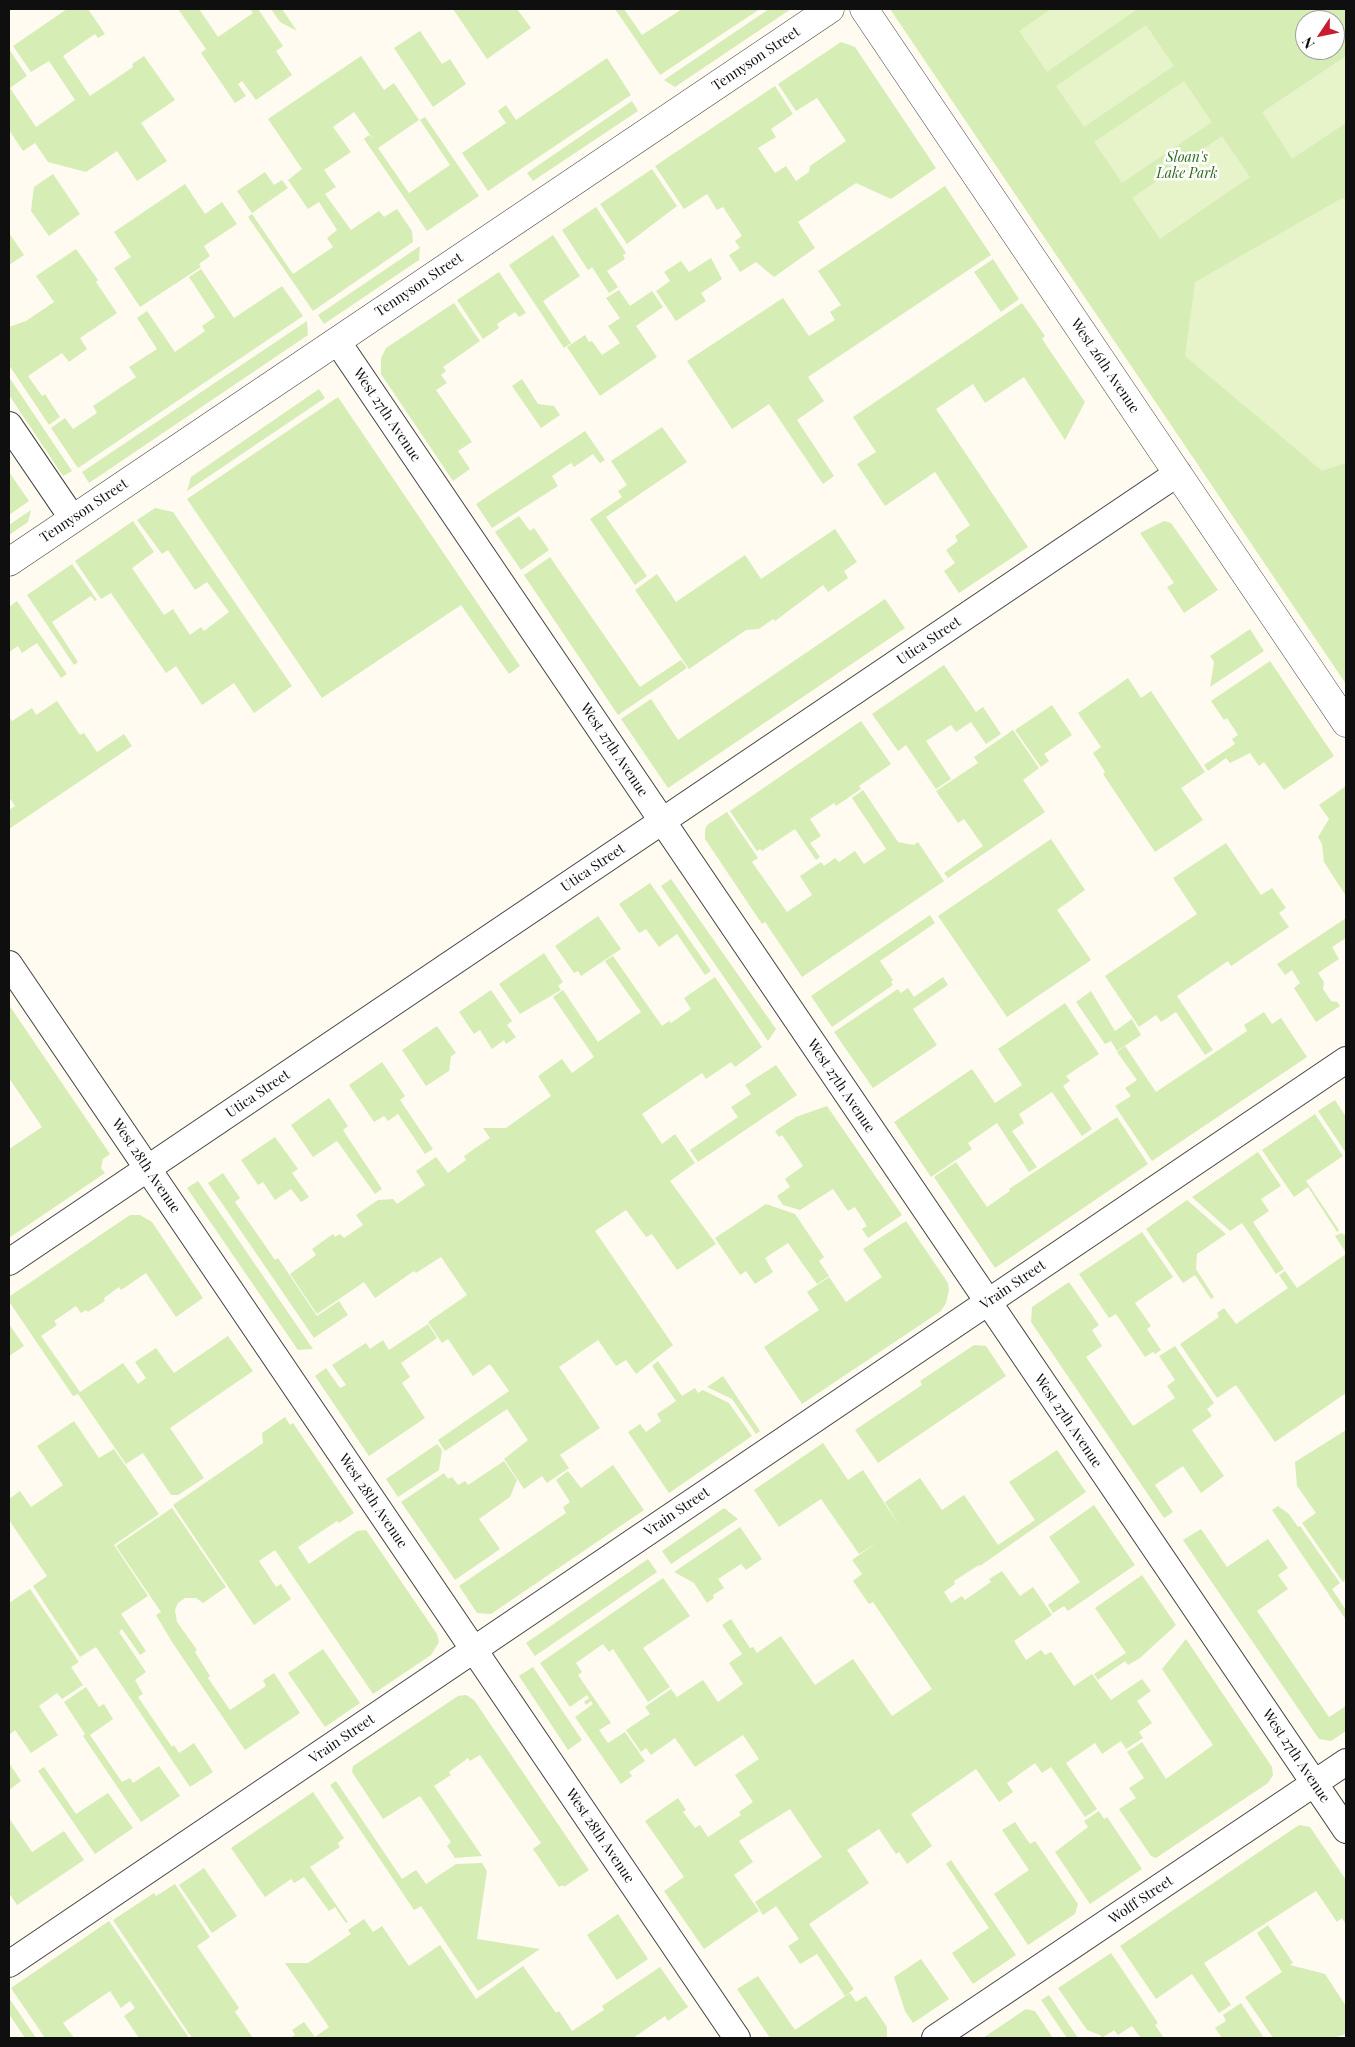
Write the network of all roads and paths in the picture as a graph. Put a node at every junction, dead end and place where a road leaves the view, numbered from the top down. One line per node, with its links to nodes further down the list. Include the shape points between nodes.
1 (830, 9): 3 (street, Tennyson Street)
2 (864, 9): 5 (street, West 26th Avenue)
3 (337, 341): 6 (street, Tennyson Street); 9 (street, West 27th Avenue)
4 (9, 425): 6 (street)
5 (1178, 473): 8 (street, West 26th Avenue); 9 (street, Utica Street)
6 (73, 519): 7 (street, Tennyson Street)
7 (9, 562)
8 (1346, 723)
9 (662, 821): 12 (street, Utica Street); 14 (street, West 27th Avenue)
10 (9, 964): 12 (street, West 28th Avenue)
11 (1346, 1060): 14 (street, Vrain Street)
12 (148, 1168): 13 (street, Utica Street); 15 (street, West 28th Avenue)
13 (9, 1262)
14 (988, 1302): 15 (street, Vrain Street); 17 (street, West 27th Avenue)
15 (474, 1650): 19 (street, Vrain Street); 20 (street, West 28th Avenue)
16 (1346, 1762): 17 (street, Wolff Street)
17 (1314, 1783): 18 (street, West 27th Avenue); 21 (street, Wolff Street)
18 (1346, 1830)
19 (9, 1964)
20 (737, 2038)
21 (935, 2038)

